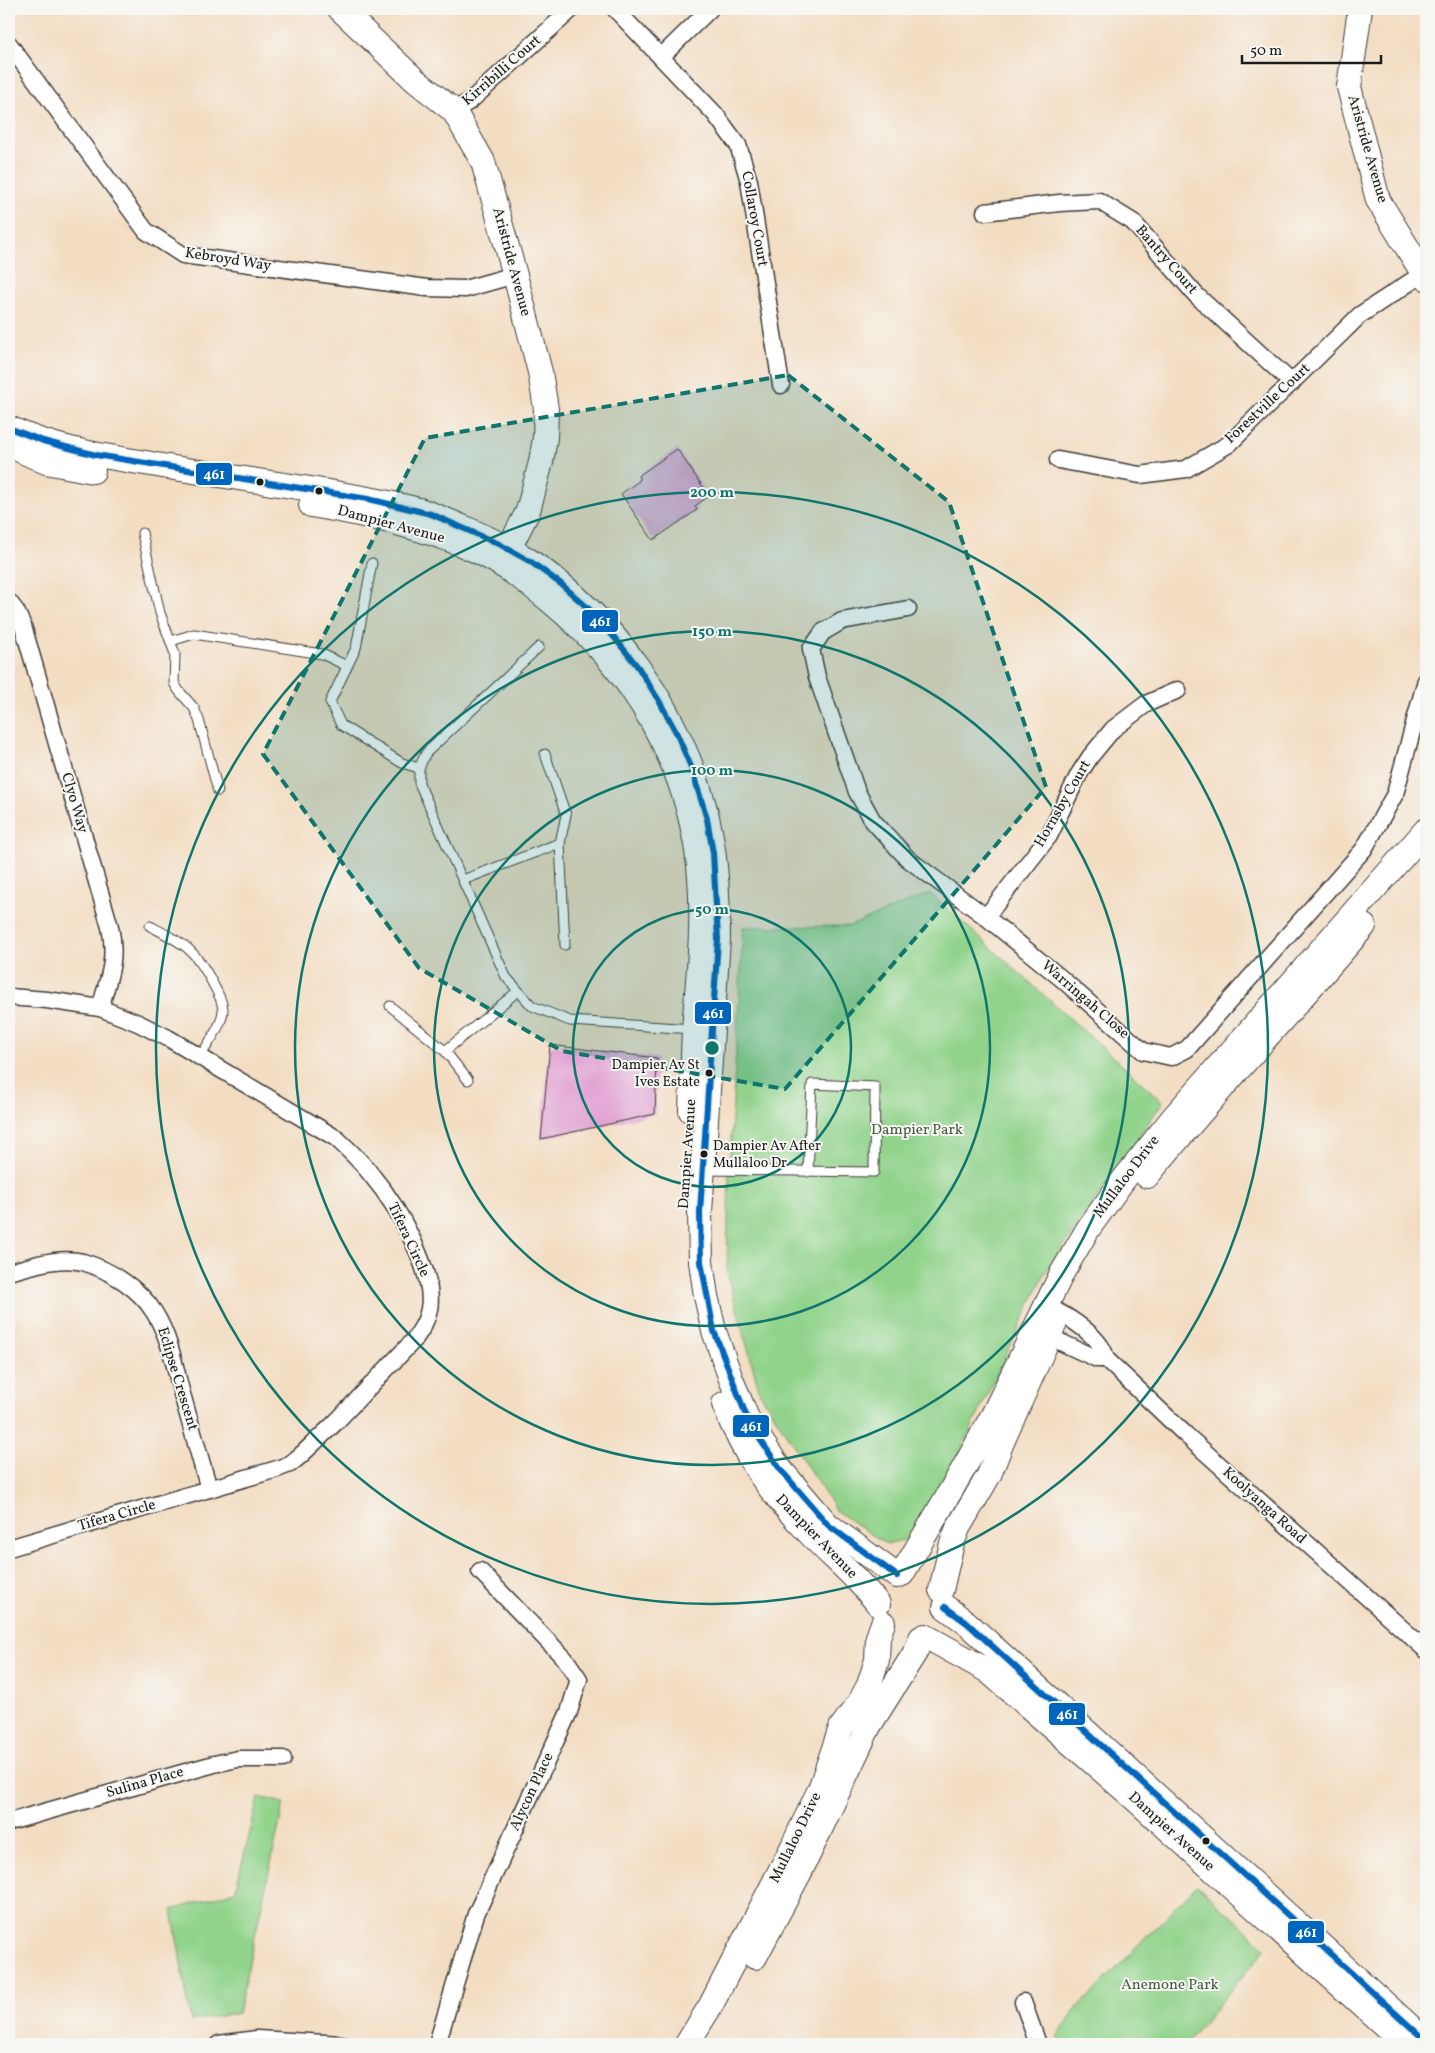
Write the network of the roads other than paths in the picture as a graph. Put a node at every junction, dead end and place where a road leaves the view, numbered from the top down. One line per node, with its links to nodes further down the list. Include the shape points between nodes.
1 (340, 9): 8 (main road, Aristride Avenue, via 416,81)
2 (572, 9): 8 (street, Kirribilli Court, via 470,101)
3 (615, 9): 7 (street, Collaroy Court)
4 (710, 9): 7 (street)
5 (1360, 9): 11 (main road, Aristride Avenue, via 1350,87 1378,200)
6 (9, 44): 10 (street, Kebroyd Way, via 146,231 183,255 427,288 465,289)
7 (662, 56): 13 (street, Collaroy Court, via 715,114 738,145 749,181)
8 (454, 111): 10 (main road, Aristride Avenue, via 483,162)
9 (985, 212): 12 (street, Bantry Court, via 1099,201 1133,222 1196,295)
10 (515, 275): 18 (main road, Aristride Avenue, via 540,372 546,410 545,438 528,512)
11 (1425, 275): 12 (street, Forestville Court, via 1360,315)
12 (1292, 383): 16 (street, Forestville Court, via 1229,444 1186,469 1140,475)
13 (781, 385)
14 (9, 428): 18 (main road, Dampier Avenue, via 34,439 103,457 317,490 420,511 466,529)
15 (9, 445): 18 (main road, Dampier Avenue, via 46,462 323,507 396,523)
16 (1058, 460)
17 (142, 533): 22 (lane, via 160,613)
18 (505, 557): 40 (main road, Dampier Avenue, via 526,581 574,620 618,668 660,733 684,795 700,877 701,952); 44 (main road, Dampier Avenue, via 531,562 586,608 623,647 679,735 704,802 713,844 718,939)
19 (372, 563): 24 (lane, via 356,648)
20 (9, 602): 39 (street, Clyo Way, via 23,626 110,927 114,947 112,968)
21 (908, 609): 33 (street, Warringah Close, via 842,621 823,632 811,649 817,677 857,792 874,821 908,859)
22 (171, 641): 24 (lane, via 194,634 322,654); 29 (lane, via 175,654 174,683 194,708 199,720)
23 (539, 647): 28 (lane, via 426,753)
24 (347, 666): 28 (lane, via 330,702 341,724 402,762)
25 (1426, 680): 33 (street, Warringah Close, via 1396,794 1364,849 1187,1049 1171,1057 1143,1051 1062,978)
26 (1178, 690): 33 (street, Hornsby Court, via 1146,704 1113,729 1079,774 1049,836)
27 (545, 754): 31 (lane, via 566,815)
28 (419, 768): 32 (lane, via 419,782)
29 (218, 792)
30 (1426, 838): 47 (main road, Mullaloo Drive, via 1172,1119 1124,1179 1088,1229 1062,1273)
31 (560, 843): 32 (lane); 35 (lane)
32 (463, 880): 36 (lane, via 506,977)
33 (986, 917)
34 (150, 926): 42 (lane, via 195,954 221,1000 220,1020)
35 (565, 945)
36 (518, 991): 40 (lane, via 532,1006 570,1021); 41 (lane)
37 (9, 997): 39 (street, Tifera Circle)
38 (390, 1006): 41 (lane)
39 (100, 1008): 42 (street, Tifera Circle, via 145,1027)
40 (694, 1029): 55 (main road, Dampier Avenue, via 684,1247 693,1308 707,1359 734,1429 753,1466 788,1511 864,1586)
41 (445, 1051): 43 (lane)
42 (200, 1057): 50 (street, Tifera Circle, via 317,1125 355,1156 380,1185 406,1228 428,1277 430,1293 424,1325 414,1340 300,1456 277,1469)
43 (468, 1080)
44 (702, 1170): 45 (lane); 53 (main road, Dampier Avenue, via 700,1246 706,1296 717,1339 749,1422 780,1469 828,1525)
45 (808, 1172): 45 (lane, via 874,1172 875,1087 812,1084)
46 (9, 1272): 50 (street, Eclipse Crescent, via 42,1263 83,1262 123,1281 140,1296 157,1318 170,1349)
47 (1053, 1309): 48 (main road, Mullaloo Drive); 49 (street, Koolyanga Road, via 1077,1323 1093,1338 1104,1350)
48 (1042, 1333): 49 (street, Koolyanga Road, via 1096,1359); 53 (main road, Mullaloo Drive); 54 (main road, Mullaloo Drive, via 989,1476 952,1543)
49 (1106, 1359): 57 (street, Koolyanga Road, via 1193,1442)
50 (209, 1489): 51 (street, Tifera Circle)
51 (9, 1548)
52 (480, 1571): 64 (street, Alycon Place, via 572,1666 580,1679 569,1712 476,1914)
53 (899, 1575): 54 (main road, via 924,1575 932,1580); 55 (main road, via 880,1594)
54 (943, 1598): 56 (main road, via 939,1624); 61 (main road, Dampier Avenue)
55 (880, 1614): 56 (main road, via 892,1633 908,1639); 65 (main road, Mullaloo Drive, via 877,1660 869,1685 841,1728 820,1789 792,1848 711,2005)
56 (923, 1637): 66 (main road, Mullaloo Drive, via 869,1726 801,1870); 68 (main road, Dampier Avenue, via 988,1671 1136,1800)
57 (1426, 1650)
58 (283, 1759): 59 (street, Sulina Place, via 238,1759 214,1764)
59 (9, 1822)
60 (1023, 2002): 67 (street)
61 (1426, 2041)
62 (219, 2044): 63 (street, via 257,2039)
63 (342, 2044)
64 (437, 2044)
65 (687, 2044)
66 (706, 2044)
67 (1038, 2044)
68 (1404, 2044)

